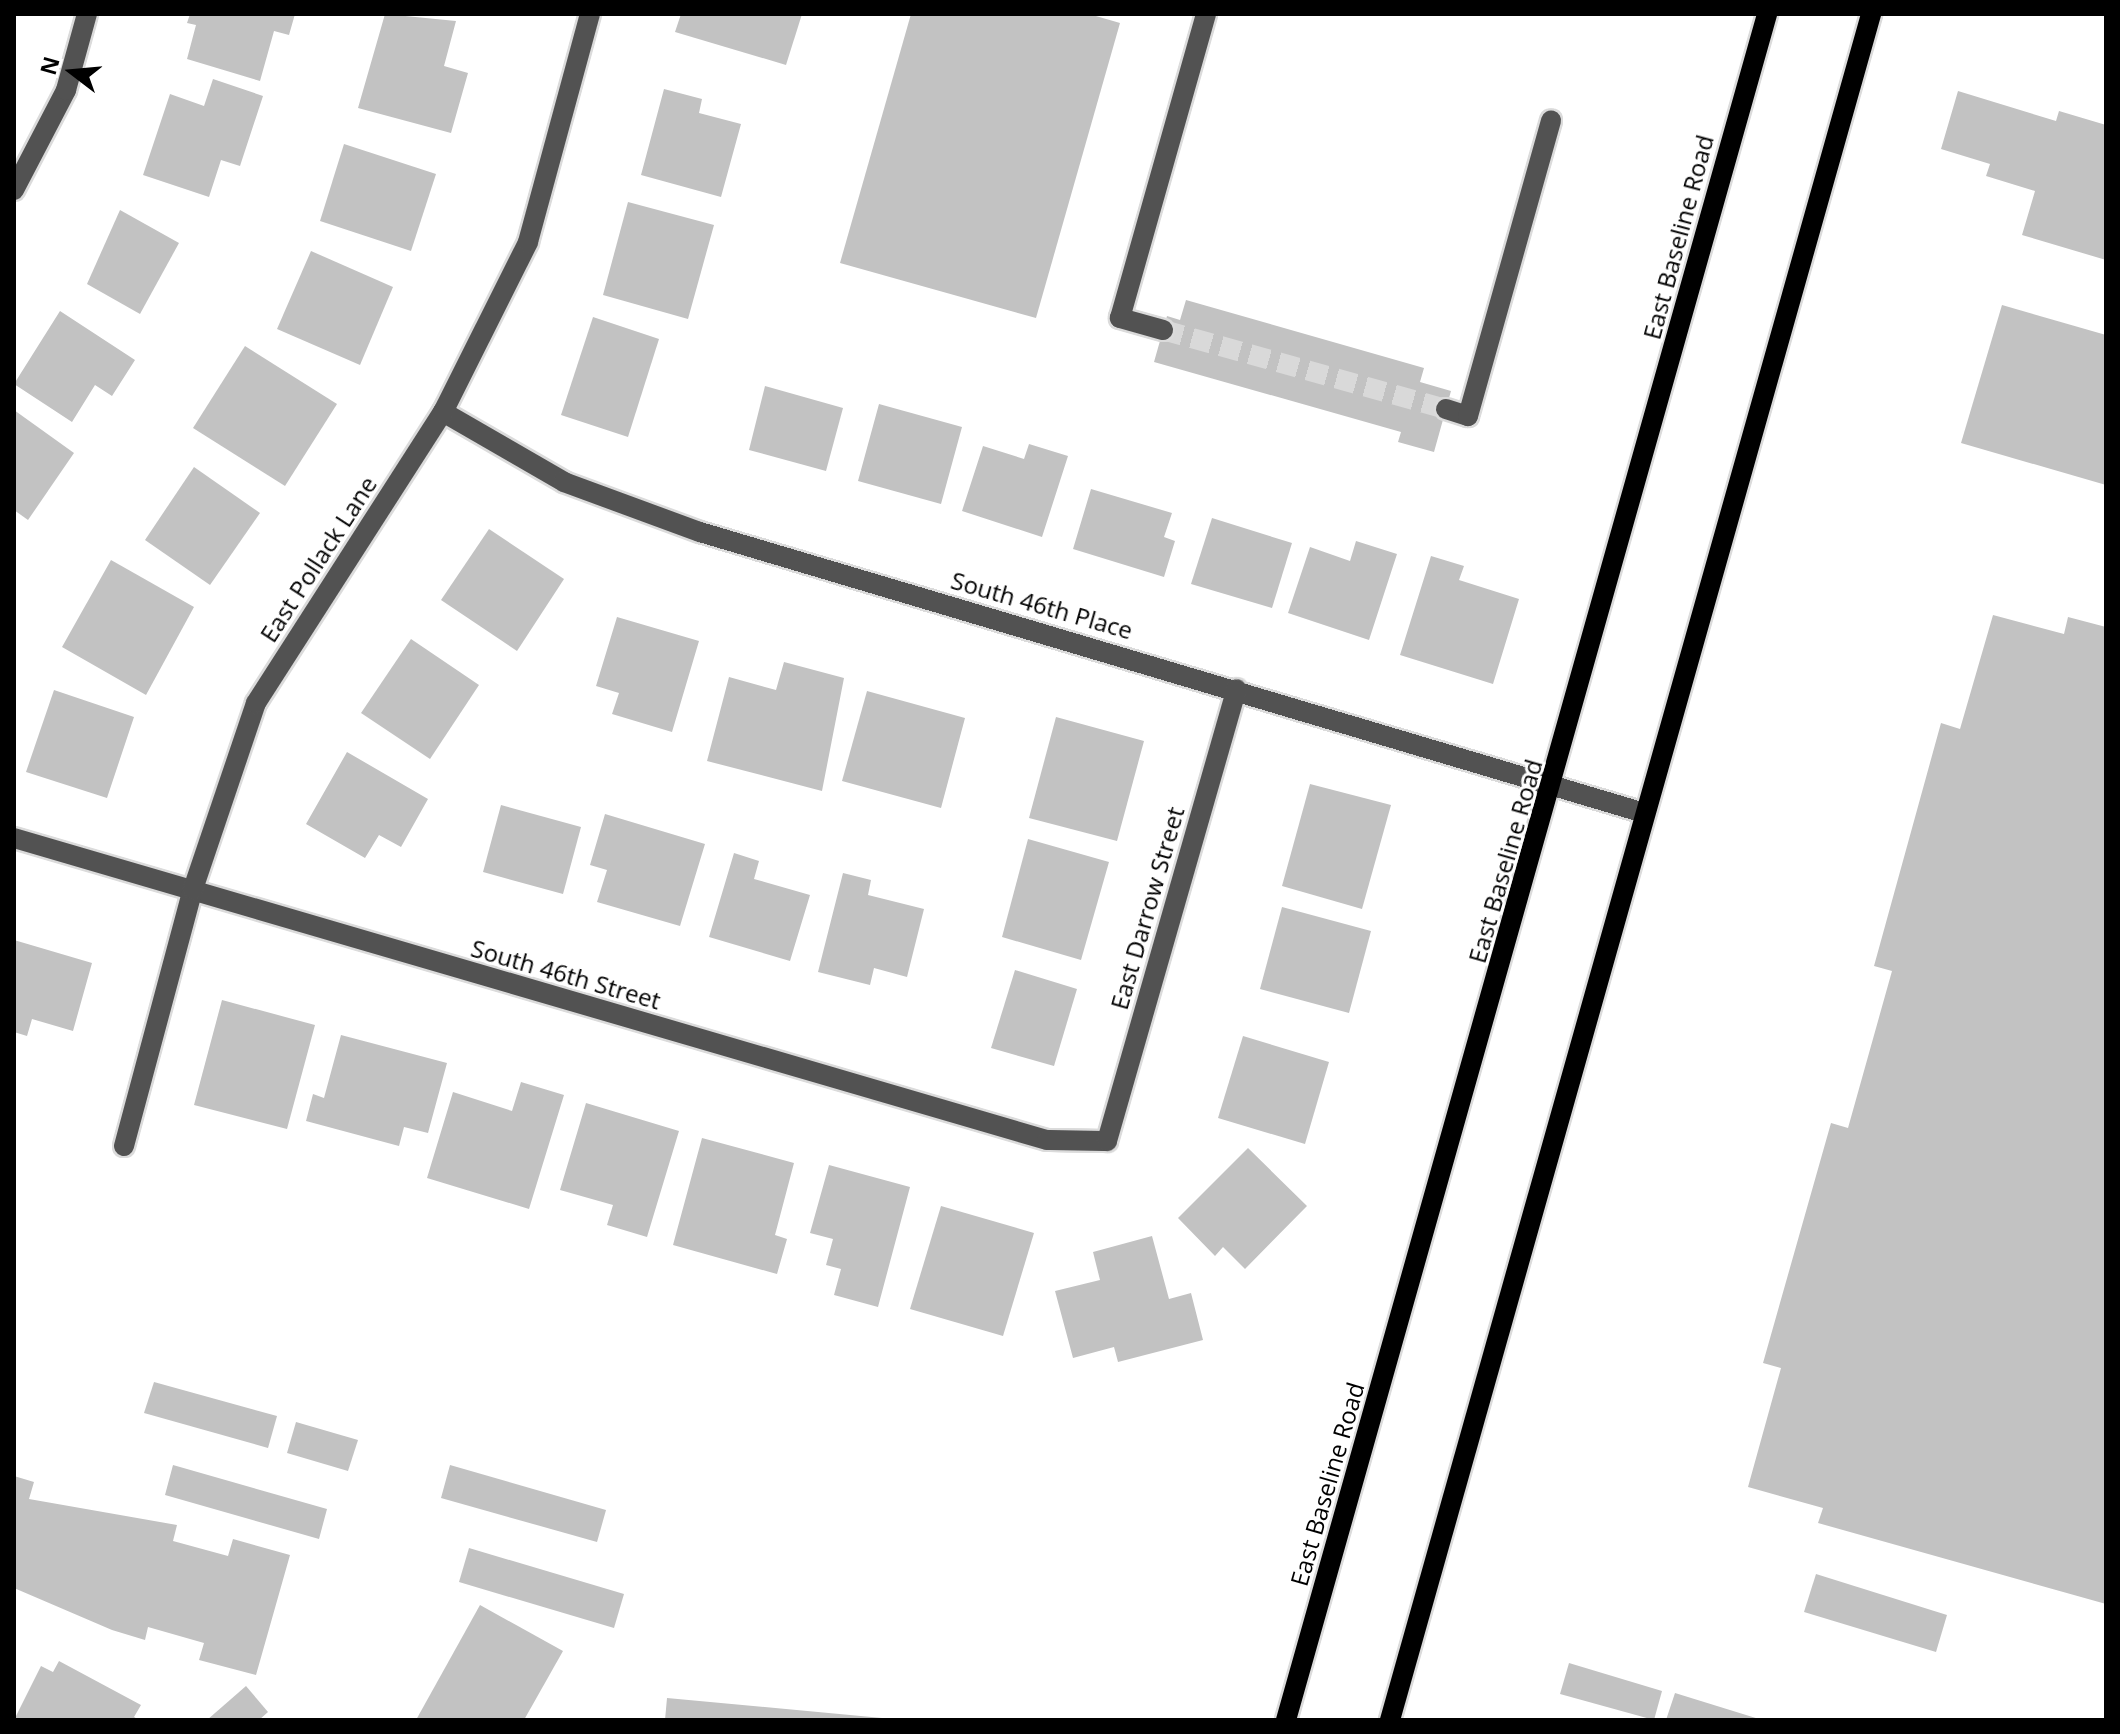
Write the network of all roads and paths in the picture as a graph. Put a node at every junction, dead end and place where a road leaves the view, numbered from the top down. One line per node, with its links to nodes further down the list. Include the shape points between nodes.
1 (87, 14): 7 (street, via 66,90)
2 (590, 14): 10 (street, East Pollack Lane, via 528,242)
3 (1206, 14): 8 (street, via 1120,318)
4 (1767, 14): 12 (main road, East Baseline Road)
5 (1871, 14): 13 (main road)
6 (1551, 120): 9 (street, via 1468,416)
7 (14, 190)
8 (1163, 330)
9 (1446, 409)
10 (443, 412): 11 (street, South 46th Place, via 564,482 700,532); 15 (street, East Pollack Lane, via 256,703)
11 (1237, 689): 12 (street, South 46th Place); 16 (street, East Darrow Street)
12 (1555, 786): 13 (street, South 46th Place); 18 (main road, East Baseline Road)
13 (1641, 812): 19 (main road)
14 (14, 838): 15 (street, South 46th Street)
15 (193, 889): 16 (street, South 46th Street, via 1047,1140); 17 (street, East Pollack Lane)
16 (1107, 1141)
17 (124, 1146)
18 (1286, 1720)
19 (1390, 1720)

